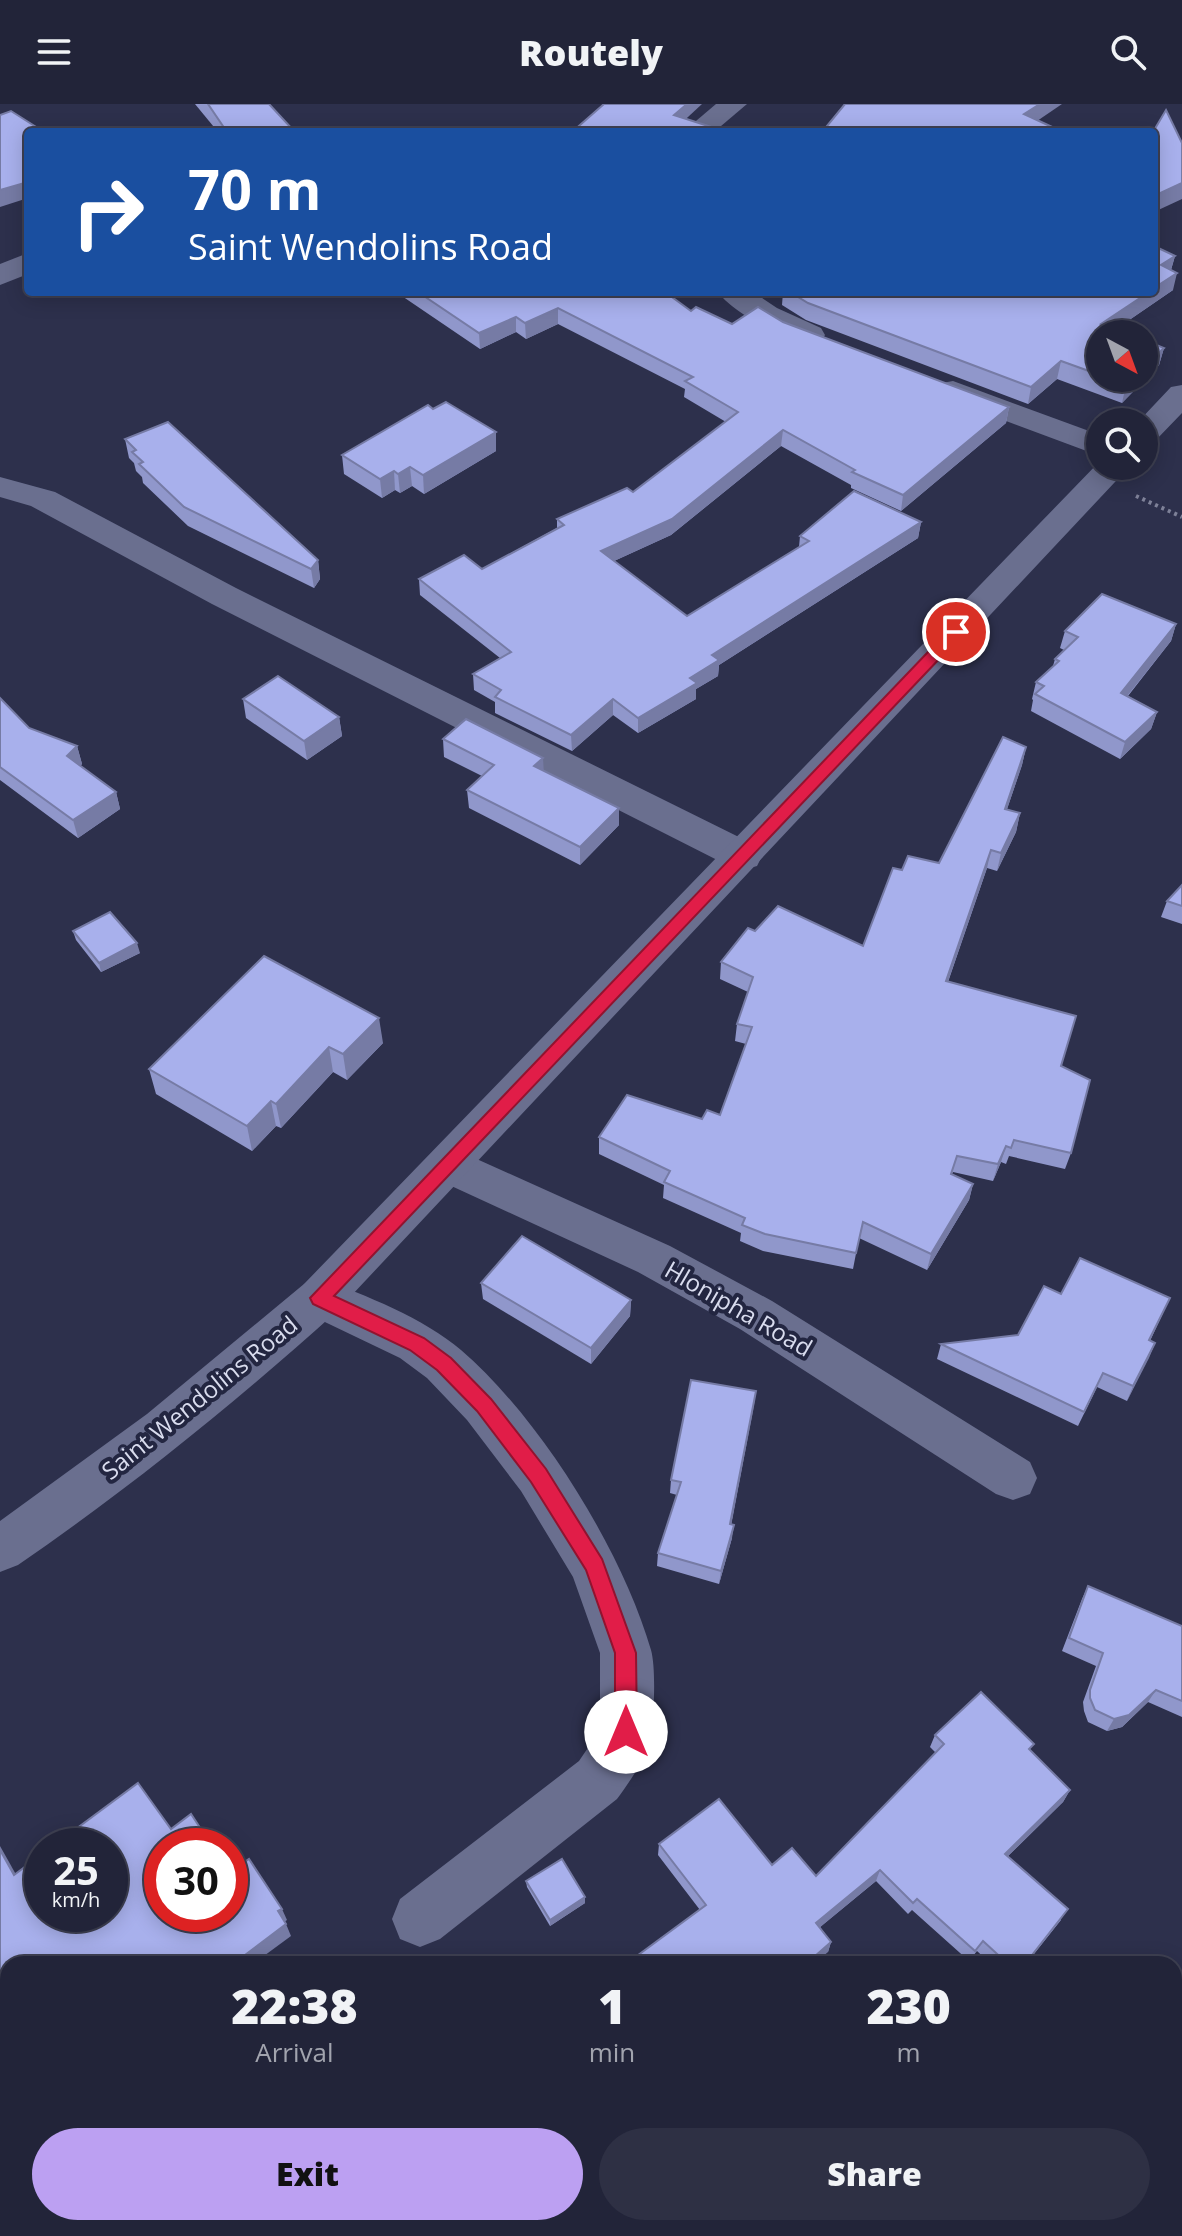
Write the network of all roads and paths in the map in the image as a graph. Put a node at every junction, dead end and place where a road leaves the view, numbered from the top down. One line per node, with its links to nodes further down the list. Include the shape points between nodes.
1 (733, 104): 2 (street)
2 (702, 128)
3 (24, 264): 4 (street)
4 (0, 276)
5 (740, 296): 6 (street, via 794,329)
6 (838, 346)
7 (925, 380): 10 (street)
8 (1182, 394): 9 (street)
9 (1158, 419)
10 (1086, 454)
11 (1090, 480): 15 (street, Saint Wendolins Road)
12 (1120, 480): 14 (path, via 1134,496)
13 (0, 487): 15 (street, via 43,499 224,596)
14 (1182, 517)
15 (743, 856): 16 (street, Saint Wendolins Road)
16 (450, 1165): 17 (street, Saint Wendolins Road); 18 (street, Hlonipha Road, via 654,1259 756,1315)
17 (320, 1298): 19 (street, Saint Wendolins Road, via 218,1385); 20 (street, via 417,1344 484,1405 538,1475 594,1566 626,1653 626,1732 598,1780)
18 (1013, 1478)
19 (0, 1549)
20 (420, 1919)

